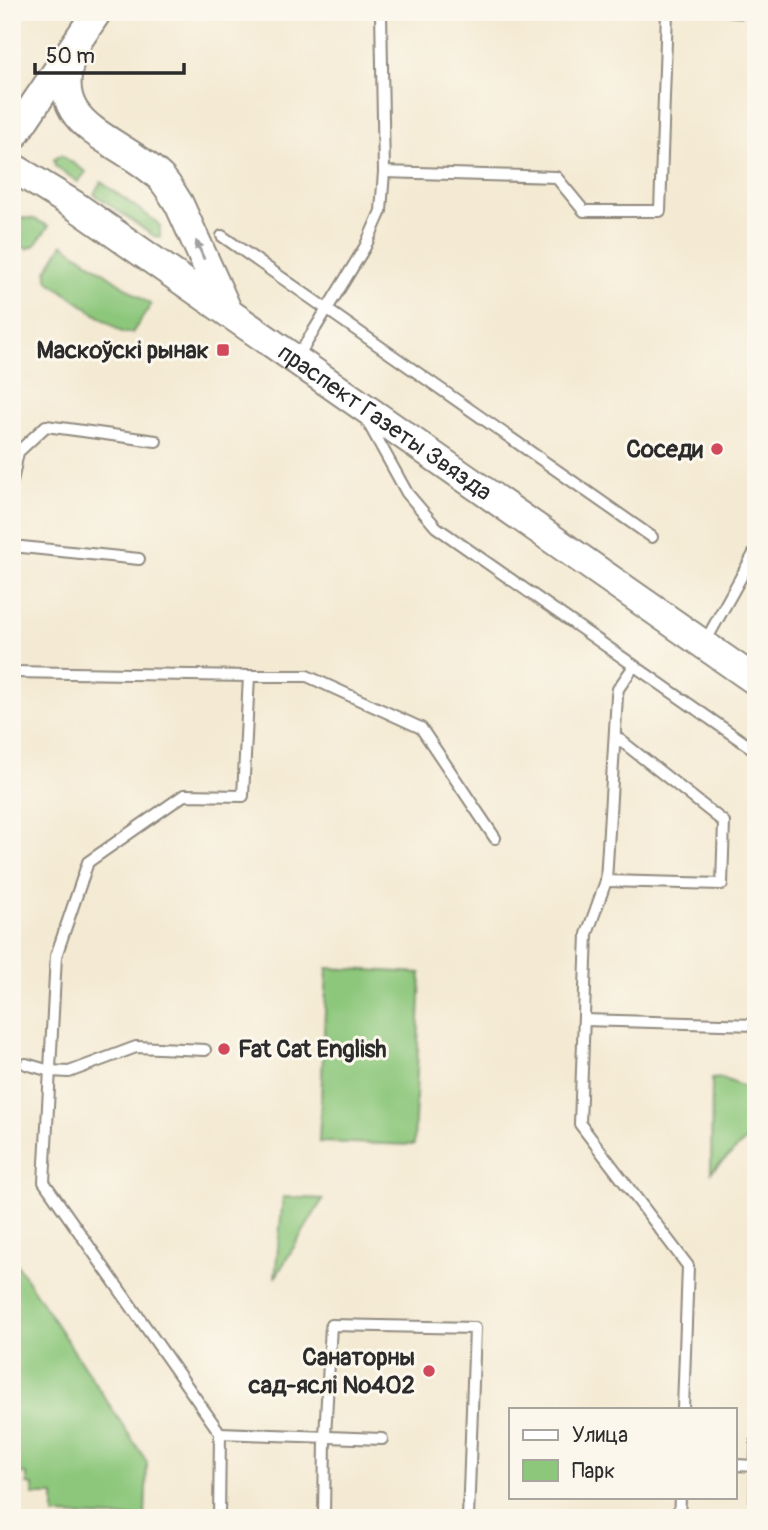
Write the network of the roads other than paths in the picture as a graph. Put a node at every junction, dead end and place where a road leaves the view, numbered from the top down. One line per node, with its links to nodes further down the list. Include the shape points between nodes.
1 (97, 12): 6 (main road)
2 (381, 12): 9 (lane)
3 (667, 12): 9 (lane, via 660,211 584,211 556,177)
4 (731, 12): 5 (lane)
5 (756, 13)
6 (75, 46): 7 (main road); 12 (main road, one-way to 6, via 170,189 95,132 71,106 66,78)
7 (12, 138)
8 (12, 167): 12 (main road, праспект Газеты Звязда)
9 (384, 172): 11 (lane, via 374,229)
10 (222, 236): 11 (lane)
11 (326, 309): 13 (lane); 17 (lane)
12 (228, 313): 13 (main road, праспект Газеты Звязда)
13 (296, 360): 14 (main road, праспект Газеты Звязда)
14 (356, 402): 21 (main road, праспект Газеты Звязда); 22 (lane, via 407,493 436,527)
15 (156, 441): 16 (lane, via 46,426 18,452)
16 (12, 481)
17 (652, 537)
18 (12, 546): 20 (lane)
19 (756, 550): 21 (lane)
20 (139, 559)
21 (704, 645): 25 (main road, праспект Газеты Звязда)
22 (634, 666): 26 (lane, via 618,689); 27 (lane)
23 (12, 673): 24 (lane)
24 (249, 676): 28 (lane, via 307,676 421,728); 34 (lane, via 243,796 184,795 88,862 56,956)
25 (756, 681)
26 (615, 736): 29 (lane); 29 (lane, via 724,822 722,884)
27 (756, 751)
28 (495, 838)
29 (606, 881): 30 (lane, via 587,934)
30 (584, 1020): 31 (lane); 35 (lane, via 580,1124 688,1266)
31 (756, 1025)
32 (205, 1050): 34 (lane, via 136,1047 69,1072)
33 (26, 1064): 34 (lane)
34 (50, 1071): 36 (lane, via 44,1182)
35 (683, 1408)
36 (220, 1433): 37 (lane); 43 (lane)
37 (325, 1437): 38 (lane); 44 (lane); 45 (lane, via 331,1325 475,1328)
38 (382, 1439)
39 (756, 1441): 41 (lane)
40 (736, 1465): 41 (lane)
41 (755, 1466): 47 (lane)
42 (680, 1498): 46 (lane)
43 (219, 1518)
44 (324, 1518)
45 (468, 1518)
46 (679, 1518)
47 (755, 1518)

